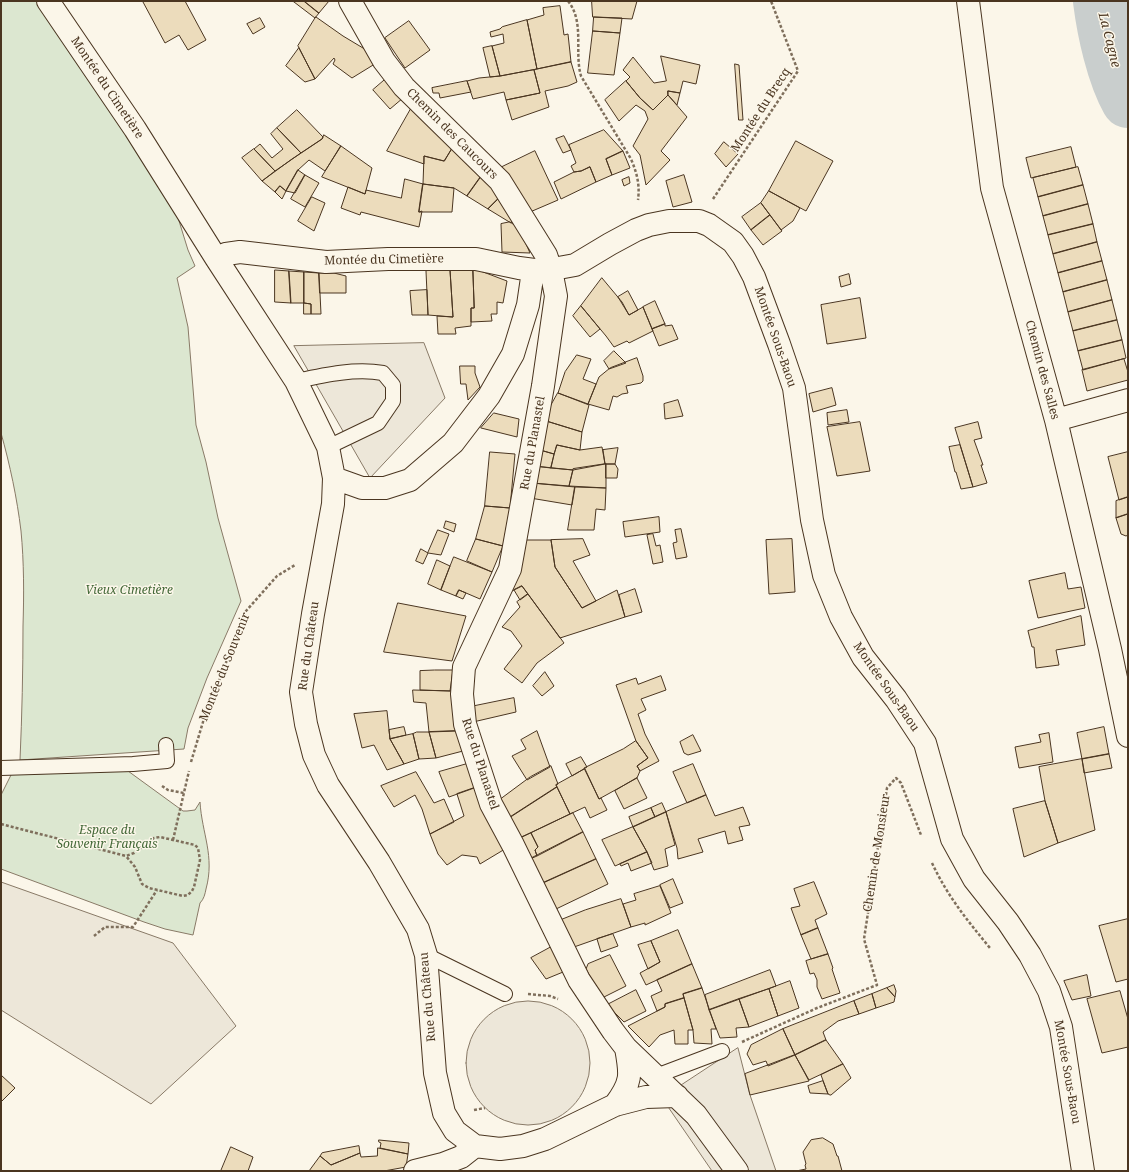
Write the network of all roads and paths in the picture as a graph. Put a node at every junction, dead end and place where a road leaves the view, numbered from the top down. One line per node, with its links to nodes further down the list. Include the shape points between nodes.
1 (48, 1): 8 (street, Montée du Cimetière, via 135,129)
2 (350, 1): 9 (street, Chemin des Caucours, via 384,61 404,87 500,181 546,255)
3 (568, 1): 6 (path, via 576,16 581,76 635,168 639,186)
4 (770, 1): 7 (path, Montée du Brecq, via 798,71)
5 (968, 1): 12 (street, Chemin des Salles, via 992,188)
6 (637, 206)
7 (699, 221): 9 (street, Montée Sous-Baou, via 669,221 649,225 610,244 576,265); 39 (street, Montée Sous-Baou, via 725,235 743,256 779,344 794,388 812,520 824,575 841,617 863,657 900,704 924,743 952,839 974,880 1008,922 1030,955 1049,991 1061,1027)
8 (216, 258): 9 (street, Montée du Cimetière, via 240,252 326,262 476,259); 10 (street, Montée du Cimetière)
9 (542, 270): 14 (street, via 513,354 489,396 453,443 410,480 385,488 362,488); 31 (street, Rue du Planastel, via 556,296 543,386 510,569 464,667 462,694 465,724 491,804 579,980)
10 (296, 381): 13 (street, Montée du Cimetière); 13 (lane, via 320,375 369,370 383,373 393,385 393,401 378,423)
11 (1128, 400): 12 (street)
12 (1056, 420): 16 (street, Chemin des Salles)
13 (328, 448): 14 (street, Montée du Cimetière)
14 (334, 478): 29 (street, Rue du Château, via 333,504 312,614 302,692 306,724 314,755 328,785 405,905 418,930)
15 (276, 576): 20 (path, Montée du Souvenir, via 246,611 203,722)
16 (1128, 736)
17 (166, 745): 18 (lane, via 167,761)
18 (1, 768)
19 (175, 791): 20 (path)
20 (184, 794): 23 (path, Montée du Souvenir)
21 (1, 824): 24 (path)
22 (922, 838): 32 (path, Chemin de Monsieur, via 901,783 896,778 887,788 864,939 877,985 817,1008)
23 (173, 840): 24 (path, via 160,836 154,838 134,854); 26 (path, via 198,848 200,860 194,887 188,895 183,896)
24 (126, 856): 26 (path, via 135,867 142,884)
25 (930, 859): 28 (path, via 942,885)
26 (157, 890): 27 (path, via 133,927 105,927)
27 (94, 936)
28 (995, 953)
29 (426, 955): 30 (lane); 36 (street, Rue du Château, via 435,1073 444,1113 455,1131)
30 (505, 994)
31 (626, 1048): 33 (street, Rue du Planastel); 35 (street, via 630,1070 628,1082)
32 (722, 1051): 33 (lane)
33 (656, 1076): 34 (street, Rue du Planastel)
34 (677, 1096): 35 (street, via 646,1097); 38 (street, Rue du Planastel, via 696,1115)
35 (615, 1105): 36 (street, via 545,1140 500,1149)
36 (475, 1146): 37 (street, via 461,1158)
37 (415, 1171)
38 (737, 1171)
39 (1083, 1171)

